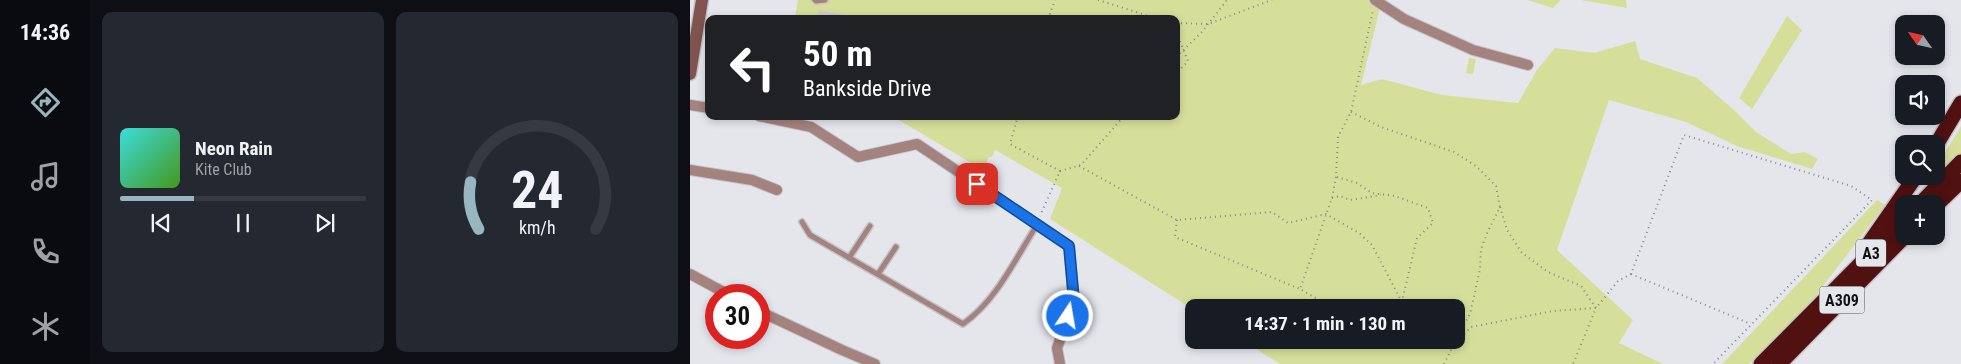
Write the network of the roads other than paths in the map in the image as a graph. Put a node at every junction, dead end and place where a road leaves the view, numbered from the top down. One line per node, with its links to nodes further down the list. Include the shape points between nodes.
1 (702, 0): 5 (street)
2 (815, 0): 3 (lane)
3 (826, 0)
4 (1375, 0): 6 (street, via 1404,19 1472,50)
5 (691, 65)
6 (1528, 65)
7 (1961, 103): 11 (highway)
8 (690, 105): 9 (street)
9 (705, 107)
10 (779, 120): 20 (street, via 810,126 858,157 917,144)
11 (1941, 135)
12 (1961, 162): 17 (highway)
13 (690, 170): 16 (street, via 752,180)
14 (1961, 181): 18 (highway)
15 (1910, 185): 29 (highway, A309)
16 (777, 190)
17 (1929, 195)
18 (1945, 196)
19 (802, 222): 25 (lane, via 810,235)
20 (1037, 224): 27 (lane, via 994,294 963,324); 32 (street, via 1069,246 1074,301 1057,348)
21 (870, 226): 25 (lane)
22 (1895, 229): 29 (highway, A3)
23 (1896, 245): 34 (highway, A309)
24 (896, 247): 27 (lane)
25 (849, 258): 27 (lane)
26 (690, 274): 28 (street)
27 (878, 274)
28 (709, 284)
29 (1838, 286): 33 (highway, A309)
30 (770, 316): 31 (street)
31 (875, 364)
32 (1060, 364)
33 (1761, 364)
34 (1779, 364)

